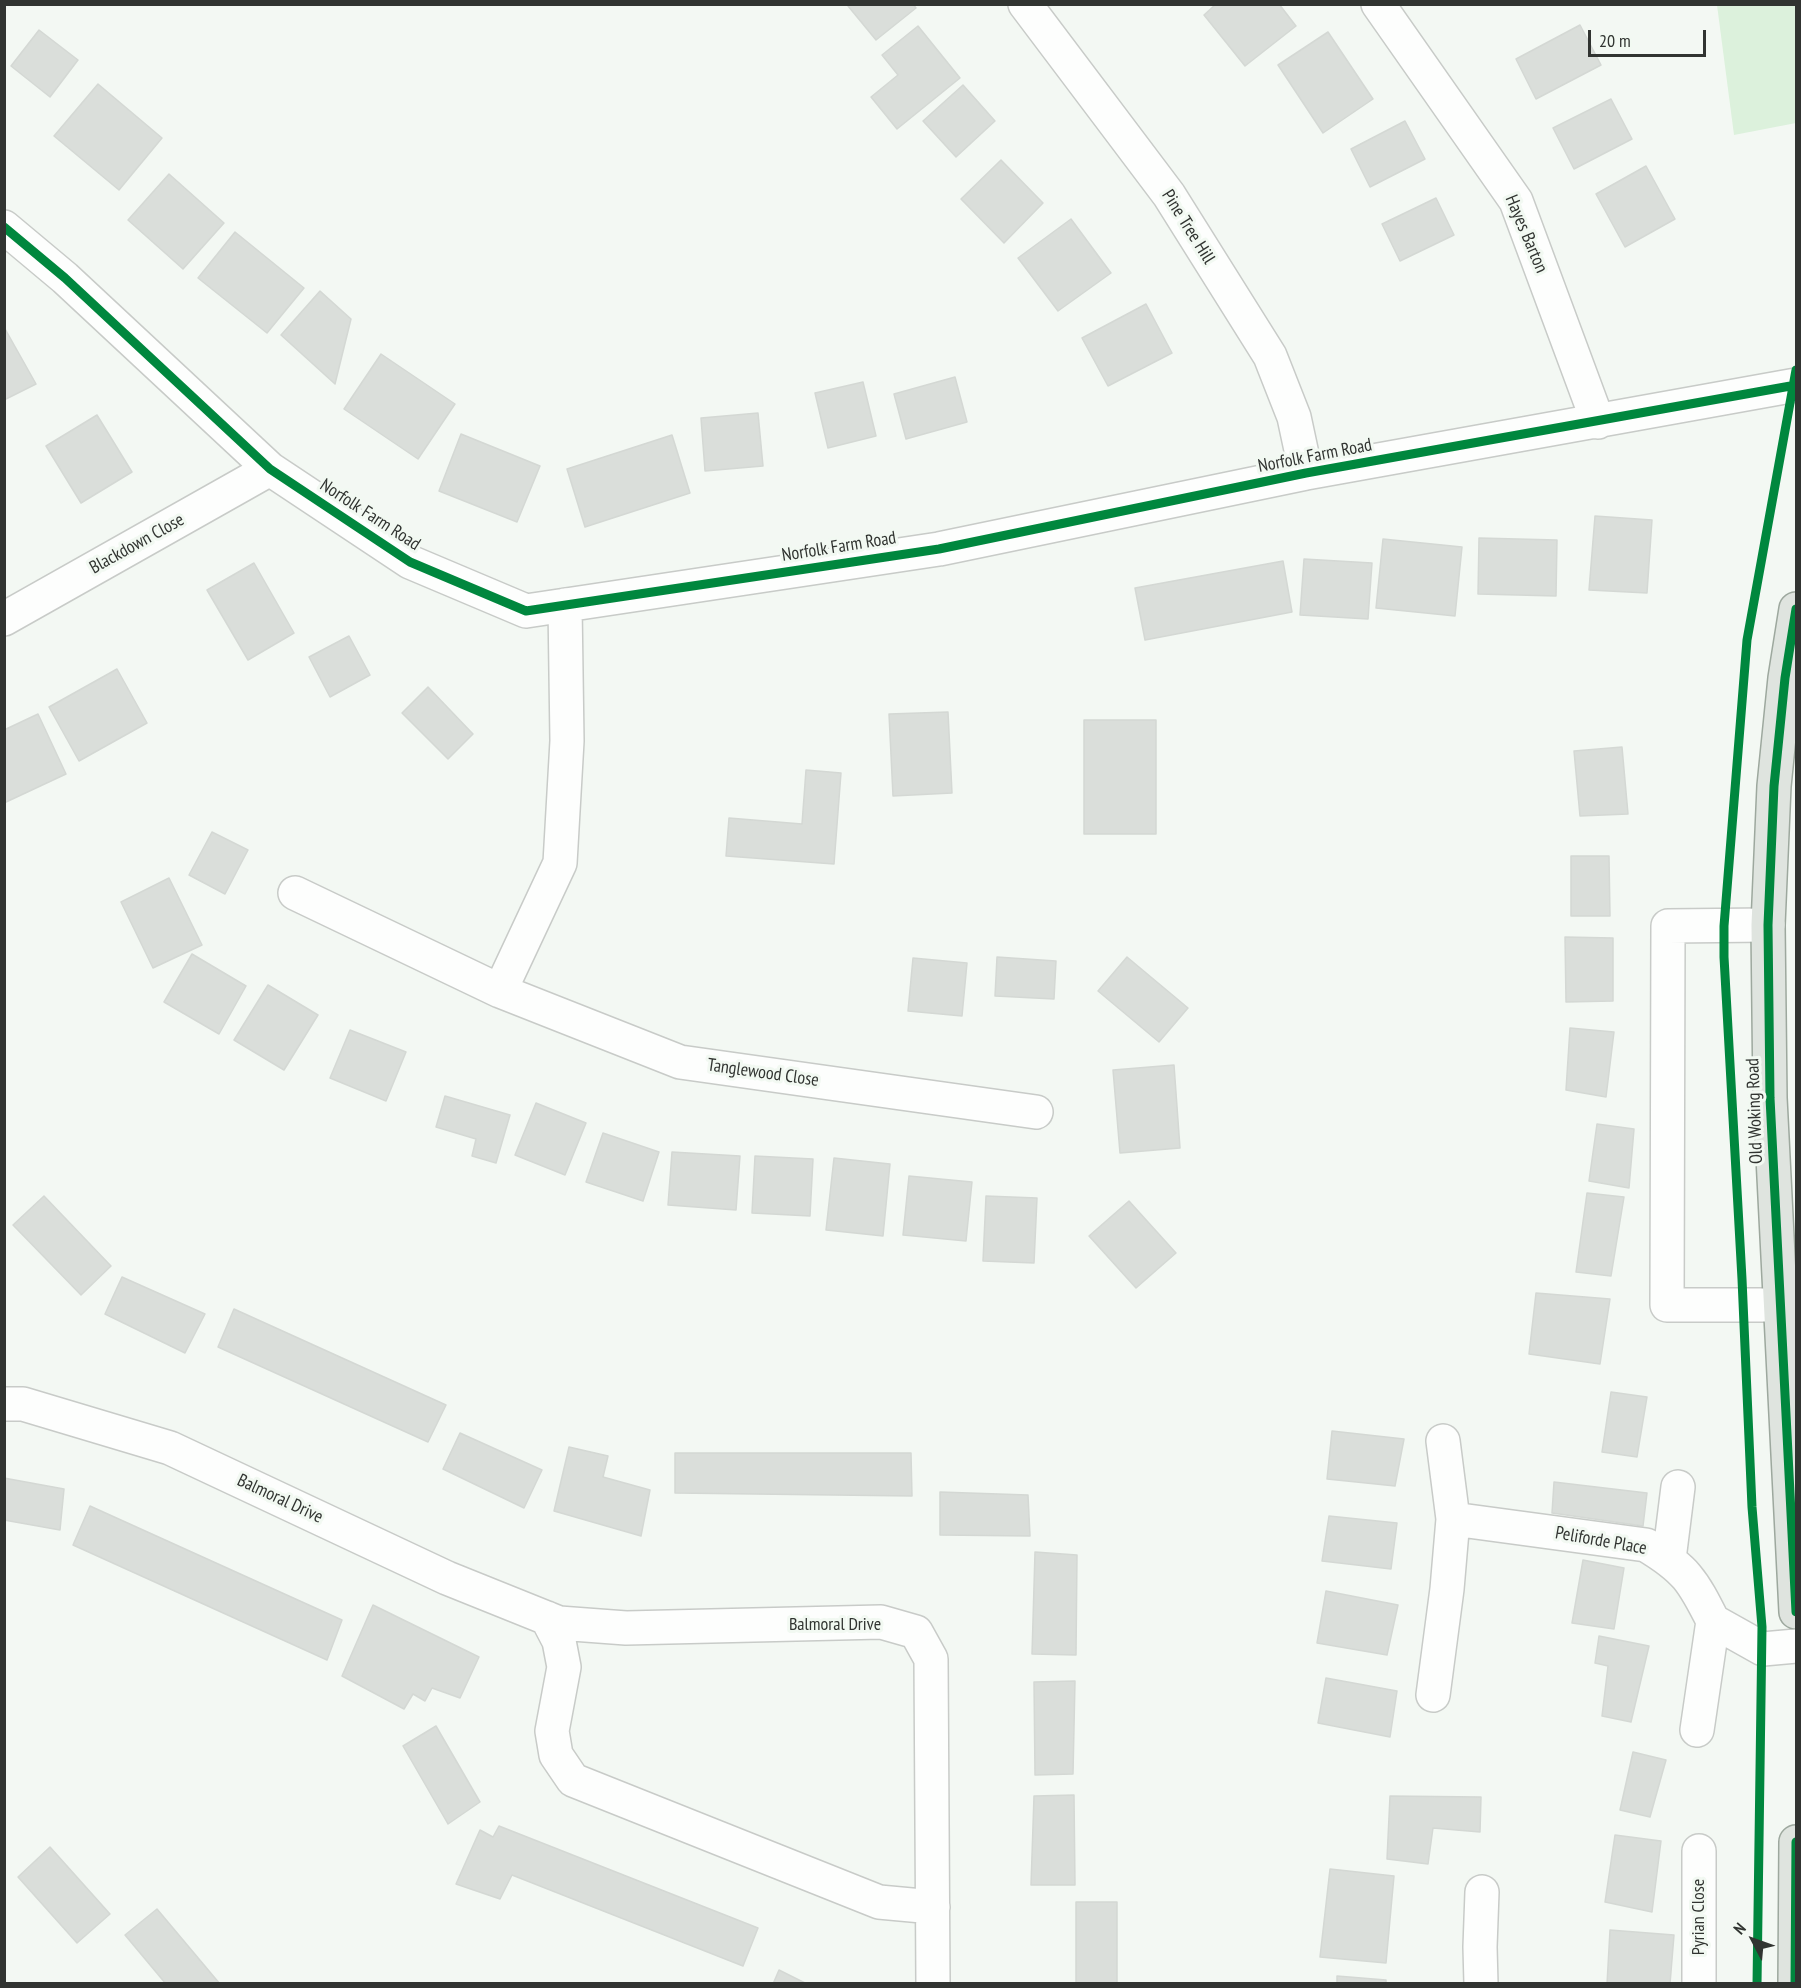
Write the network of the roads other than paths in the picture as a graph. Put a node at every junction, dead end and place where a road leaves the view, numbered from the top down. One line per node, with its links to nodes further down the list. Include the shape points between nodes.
1 (1025, 4): 7 (street, Pine Tree Hill, via 1170,195 1270,356 1293,417)
2 (1378, 4): 5 (street, Hayes Barton, via 1516,201)
3 (4, 227): 6 (street, Norfolk Farm Road, via 65,278)
4 (1797, 385): 5 (street, Norfolk Farm Road)
5 (1598, 422): 7 (street, Norfolk Farm Road)
6 (270, 469): 8 (street, Norfolk Farm Road, via 410,562 526,611); 10 (street, Blackdown Close)
7 (1306, 473): 8 (street, Norfolk Farm Road, via 939,549)
8 (565, 605): 13 (street, via 567,741 560,863)
9 (1797, 609): 12 (main road, Old Woking Road, via 1785,678 1774,786)
10 (4, 619)
11 (295, 893): 13 (street, Tanglewood Close)
12 (1768, 925): 15 (main road, Old Woking Road, via 1770,1098); 15 (street, via 1668,926 1667,1305)
13 (500, 991): 14 (street, Tanglewood Close, via 680,1062)
14 (1036, 1112)
15 (1779, 1305): 21 (main road, Old Woking Road)
16 (4, 1404): 22 (street, Balmoral Drive, via 23,1404 170,1448 447,1578)
17 (1443, 1441): 19 (street)
18 (1678, 1487): 20 (street)
19 (1453, 1519): 20 (street, Peliforde Place, via 1646,1545); 25 (street)
20 (1669, 1559): 23 (street, Peliforde Place, via 1688,1575)
21 (1797, 1612)
22 (547, 1618): 30 (street, via 559,1641 564,1667 556,1699 553,1739 556,1755 573,1780 879,1902); 30 (street, Balmoral Drive, via 559,1623 626,1628 881,1622 916,1632 932,1659)
23 (1713, 1622): 24 (street, via 1762,1649); 26 (street)
24 (1797, 1646)
25 (1433, 1695)
26 (1697, 1730)
27 (1797, 1842): 34 (main road)
28 (1699, 1851): 33 (street, Pyrian Close)
29 (1482, 1892): 32 (street)
30 (933, 1908): 31 (street, Balmoral Drive)
31 (933, 1983)
32 (1481, 1983)
33 (1699, 1983)
34 (1795, 1983)

